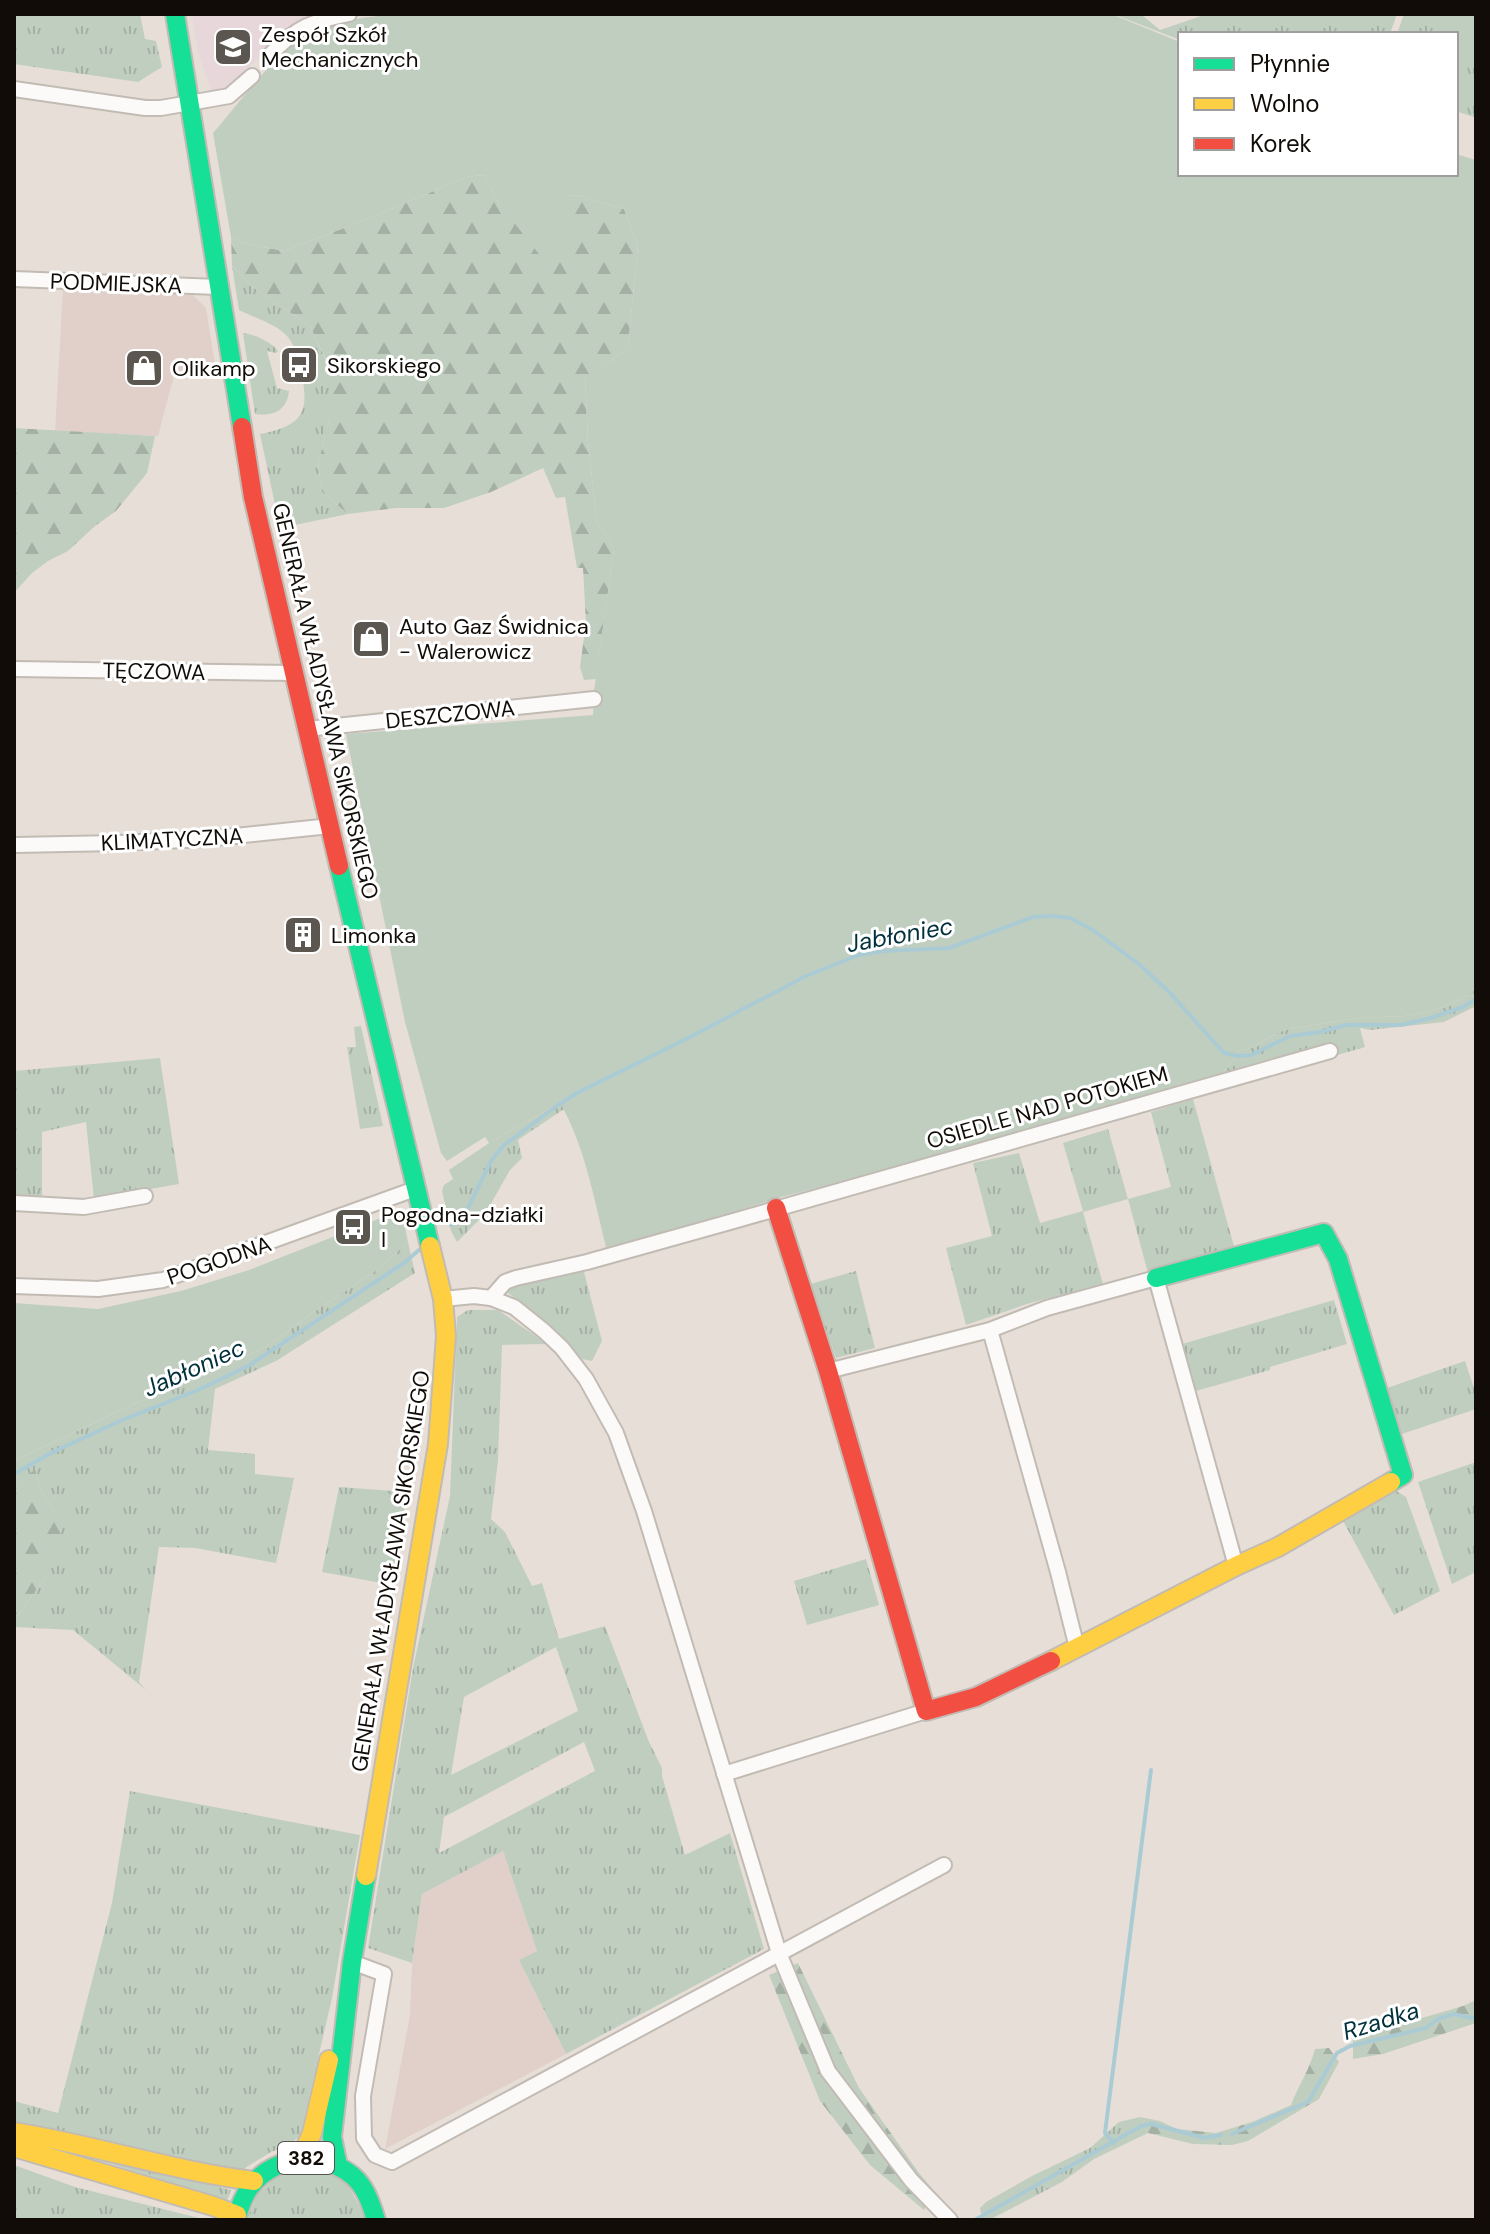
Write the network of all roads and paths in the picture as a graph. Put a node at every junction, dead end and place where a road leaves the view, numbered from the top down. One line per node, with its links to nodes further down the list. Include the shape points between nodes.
1 (175, 14): 6 (street, GENERAŁA WŁADYSŁAWA SIKORSKIEGO)
2 (349, 14): 3 (street, via 302,28)
3 (270, 55)
4 (252, 76): 6 (street, via 229,96)
5 (14, 89): 6 (street, via 145,108)
6 (190, 103): 8 (street, GENERAŁA WŁADYSŁAWA SIKORSKIEGO)
7 (14, 279): 8 (street, PODMIEJSKA)
8 (218, 287): 10 (street, GENERAŁA WŁADYSŁAWA SIKORSKIEGO, via 253,497)
9 (14, 669): 10 (street, TĘCZOWA)
10 (290, 673): 12 (street, GENERAŁA WŁADYSŁAWA SIKORSKIEGO)
11 (594, 699): 12 (street, DESZCZOWA)
12 (307, 729): 13 (street, GENERAŁA WŁADYSŁAWA SIKORSKIEGO)
13 (330, 826): 14 (street, KLIMATYCZNA, via 207,839); 16 (street, GENERAŁA WŁADYSŁAWA SIKORSKIEGO)
14 (14, 845)
15 (1330, 1051): 19 (street, OSIEDLE NAD POTOKIEM)
16 (415, 1189): 21 (street, POGODNA, via 163,1280 98,1289); 23 (street, GENERAŁA WŁADYSŁAWA SIKORSKIEGO)
17 (145, 1196): 18 (street, via 84,1207)
18 (14, 1203)
19 (776, 1208): 22 (street, OSIEDLE NAD POTOKIEM, via 516,1278); 25 (street)
20 (1156, 1278): 24 (street); 26 (street); 26 (street, via 1324,1233 1338,1259 1403,1475)
21 (14, 1286)
22 (491, 1298): 23 (street); 29 (street, via 514,1307 562,1348 616,1433)
23 (443, 1299): 32 (street, GENERAŁA WŁADYSŁAWA SIKORSKIEGO, via 446,1362 438,1444)
24 (990, 1330): 25 (street); 27 (street)
25 (828, 1371): 28 (street)
26 (1236, 1566): 27 (street)
27 (1077, 1648): 28 (street, via 976,1697)
28 (926, 1711): 29 (street)
29 (724, 1774): 31 (street)
30 (944, 1865): 31 (street)
31 (779, 1953): 32 (street, via 392,2162 375,2155 364,2138 363,2096 384,1974); 40 (street, via 828,2071 911,2180)
32 (352, 1962): 35 (street, GENERAŁA WŁADYSŁAWA SIKORSKIEGO, via 312,2133); 36 (street, GENERAŁA WŁADYSŁAWA SIKORSKIEGO, via 332,2137)
33 (14, 2132): 37 (street, via 213,2177)
34 (14, 2147): 38 (street, via 213,2206)
35 (301, 2158): 36 (street, 382); 37 (street, 382, via 275,2165)
36 (338, 2166): 39 (street, 382, via 363,2189)
37 (254, 2181): 38 (street, 382)
38 (236, 2218)
39 (376, 2220)
40 (950, 2220)

